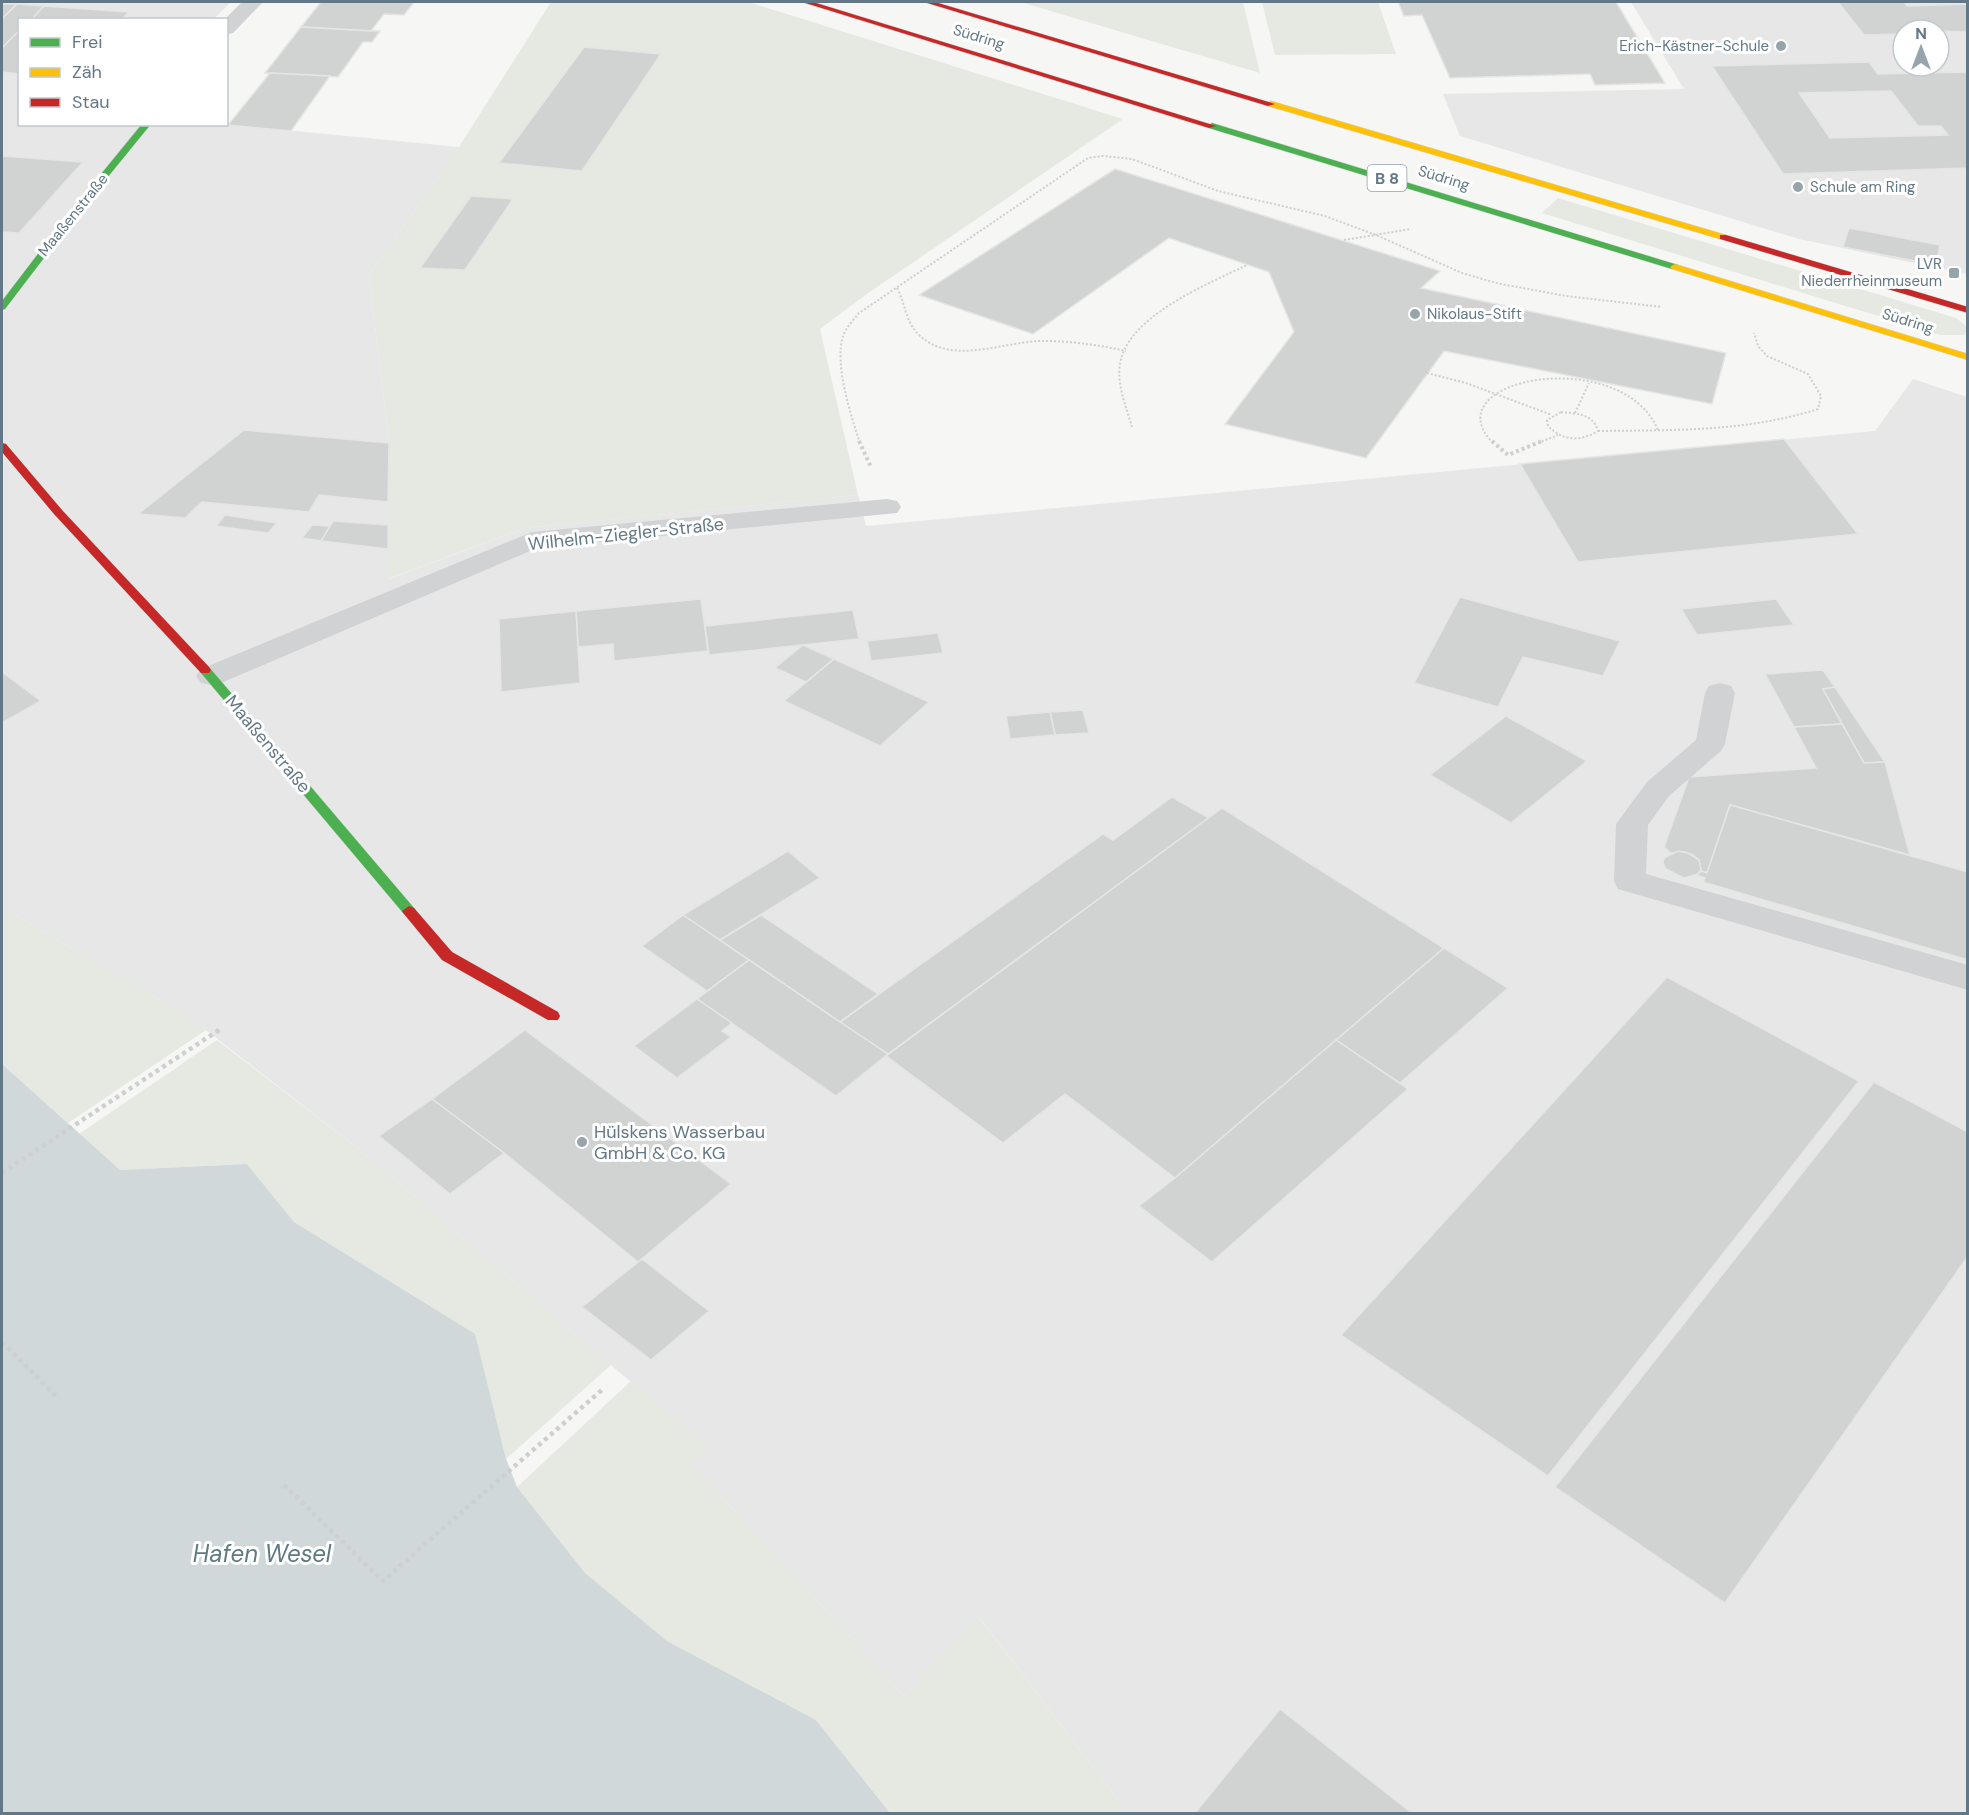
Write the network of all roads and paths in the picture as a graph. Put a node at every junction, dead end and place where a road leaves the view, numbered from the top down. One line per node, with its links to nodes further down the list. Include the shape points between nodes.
1 (253, 2): 4 (street)
2 (806, 2): 16 (main road, Südring / B 8)
3 (928, 2): 13 (main road, Südring / B 8)
4 (228, 27)
5 (145, 126): 11 (main road, Maaßenstraße)
6 (1412, 229): 7 (path)
7 (1376, 236): 8 (path); 10 (path, via 1293,207 1202,185 1120,155 1100,155 1088,158); 12 (path, via 1472,277 1519,288)
8 (1344, 240)
9 (1248, 265): 15 (path, via 1159,313 1135,335)
10 (897, 288): 15 (path, via 909,323 939,347 979,351 1032,341 1069,341); 27 (path, via 859,314 846,329 841,343 855,432)
11 (2, 307)
12 (1668, 308)
13 (1968, 310)
14 (1750, 331): 23 (path, via 1756,334 1758,346 1767,356 1808,374 1821,396 1818,409 1751,424)
15 (1126, 351): 22 (path, via 1121,359 1121,388)
16 (1968, 357)
17 (1427, 373): 19 (path)
18 (1589, 383): 19 (path, via 1539,379); 20 (path); 23 (path, via 1624,394 1652,416)
19 (1496, 393): 21 (path); 25 (path, via 1481,412 1481,425 1490,440 1509,455)
20 (1575, 413): 21 (path); 24 (path, via 1596,423)
21 (1552, 416): 25 (path, via 1547,420 1548,426)
22 (1132, 427)
23 (1658, 430): 24 (path)
24 (1598, 431): 25 (path, via 1578,440)
25 (1558, 435)
26 (2, 446): 29 (main road, Maaßenstraße)
27 (874, 471)
28 (887, 507): 29 (street, Wilhelm-Ziegler-Straße, via 532,540)
29 (211, 676): 32 (main road, Maaßenstraße, via 447,956)
30 (1720, 693): 31 (street, via 1710,744 1658,789 1632,824 1630,881)
31 (1968, 978)
32 (553, 1016)
33 (219, 1030): 34 (path)
34 (2, 1173)
35 (2, 1342): 37 (path)
36 (603, 1389): 38 (path, via 383,1581)
37 (56, 1396)
38 (284, 1485)

